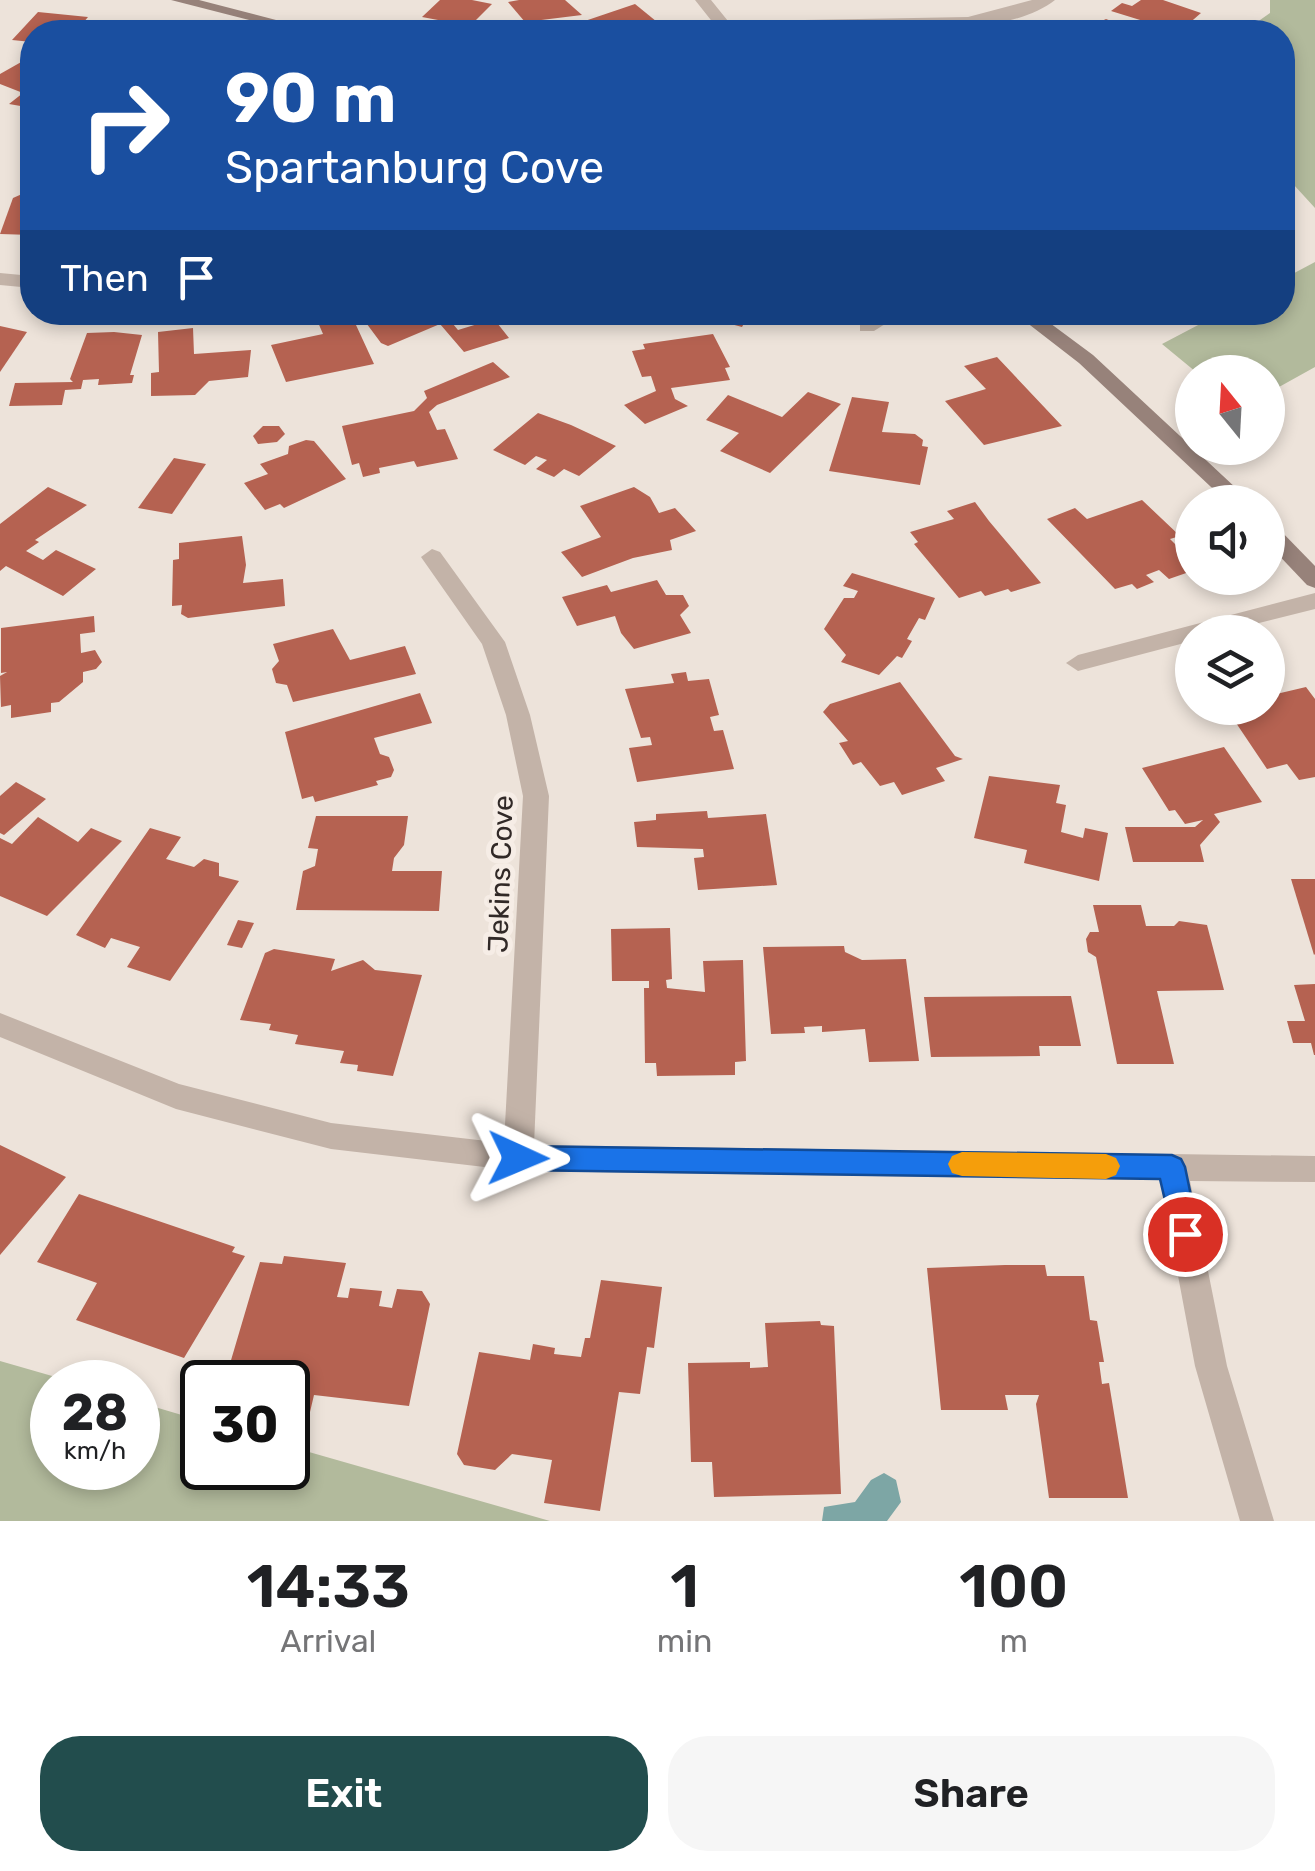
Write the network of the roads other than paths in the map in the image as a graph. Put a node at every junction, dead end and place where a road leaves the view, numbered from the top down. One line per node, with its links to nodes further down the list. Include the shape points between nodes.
1 (179, 0): 3 (street)
2 (1046, 0): 4 (street)
3 (263, 20)
4 (980, 20)
5 (871, 325): 7 (street)
6 (1040, 325): 8 (street, via 1086,358)
7 (867, 327)
8 (1222, 485)
9 (1285, 549): 11 (street)
10 (432, 558): 17 (street, Jekins Cove, via 493,642 536,796)
11 (1315, 580)
12 (1315, 601): 13 (street)
13 (1262, 615)
14 (1175, 638): 15 (street)
15 (1078, 663)
16 (0, 1025): 17 (street, via 176,1096 331,1136)
17 (518, 1158): 18 (street)
18 (1172, 1167): 19 (street); 20 (street, via 1211,1366)
19 (1315, 1168)
20 (1257, 1521)

